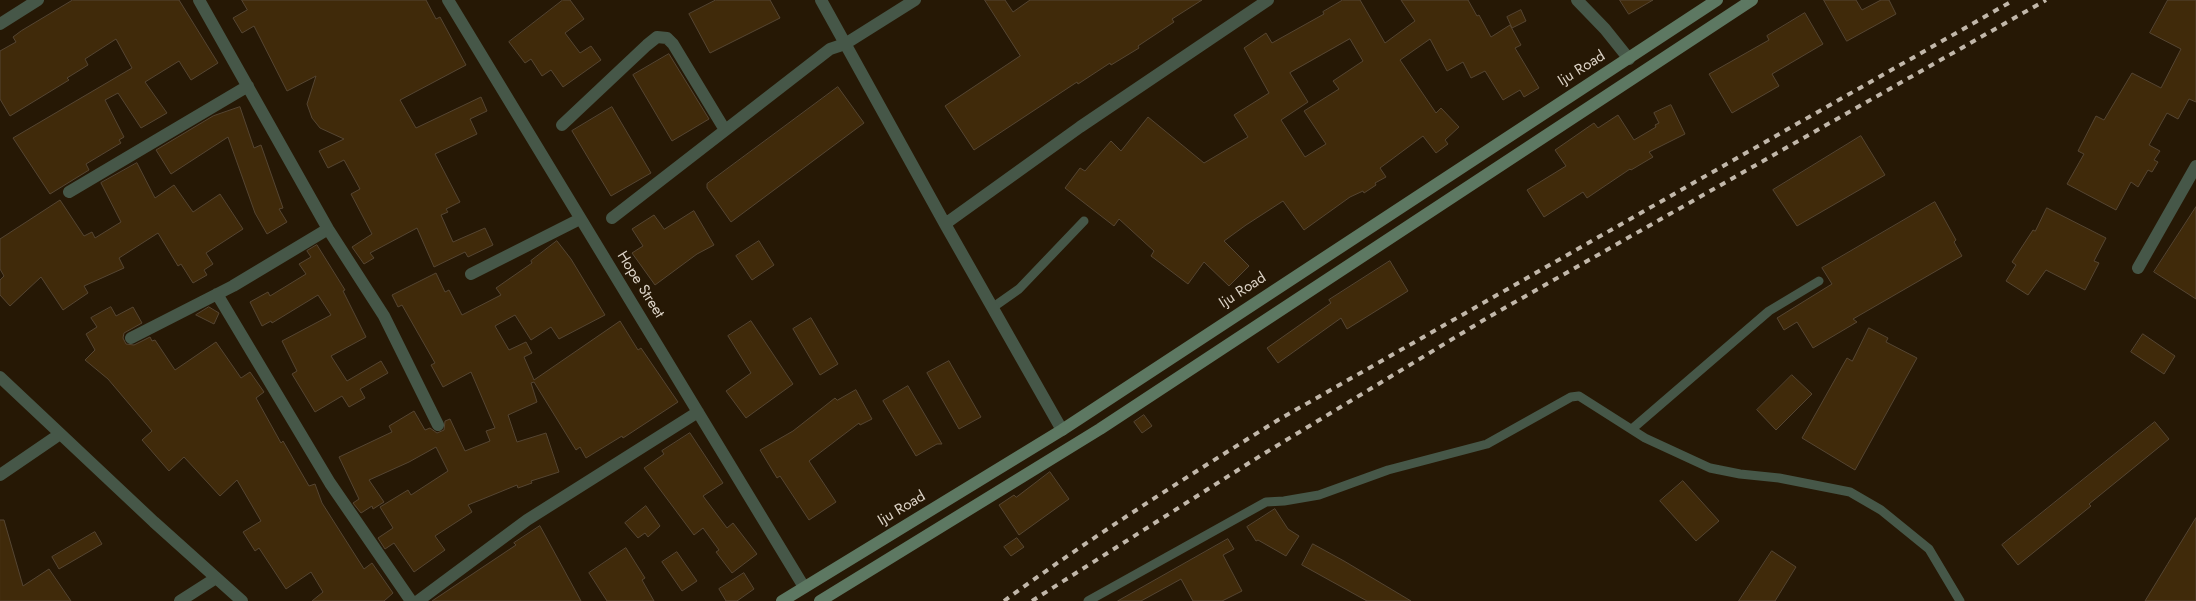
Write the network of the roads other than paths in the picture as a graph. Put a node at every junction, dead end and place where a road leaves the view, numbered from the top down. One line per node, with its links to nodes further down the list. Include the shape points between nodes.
1 (38, 0): 10 (street)
2 (199, 0): 13 (street)
3 (448, 0): 21 (street, Hope Street)
4 (821, 0): 11 (street)
5 (915, 0): 11 (street)
6 (1268, 0): 23 (street, via 1080,127)
7 (1577, 0): 12 (street)
8 (1717, 0): 12 (main road, Iju Road)
9 (1752, 0): 15 (main road)
10 (0, 24)
11 (846, 44): 17 (street, via 830,49); 23 (street)
12 (1629, 58): 14 (main road, Iju Road)
13 (248, 86): 19 (street); 24 (street)
14 (1565, 99): 15 (main road); 35 (main road, Iju Road)
15 (1576, 115): 45 (main road, via 1100,429)
16 (562, 125): 17 (street, via 657,37 667,38 673,44)
17 (725, 130): 20 (street)
18 (2196, 166): 25 (street)
19 (69, 192)
20 (612, 218)
21 (580, 219): 26 (street); 32 (street, Hope Street)
22 (1084, 222): 29 (lane, via 1019,289)
23 (945, 224): 29 (street)
24 (328, 230): 28 (street); 33 (street, via 384,316)
25 (2138, 268)
26 (471, 274)
27 (1819, 281): 34 (lane, via 1769,311)
28 (217, 294): 30 (street); 42 (street, via 330,483)
29 (992, 308): 35 (street)
30 (131, 338)
31 (0, 377): 36 (street)
32 (698, 412): 39 (street, Hope Street); 43 (street, via 527,520)
33 (438, 425)
34 (1632, 429): 46 (lane, via 1579,396 1571,397 1487,444 1388,470 1319,496 1266,502); 47 (lane, via 1710,468 1850,492 1881,510 1929,549)
35 (1062, 430): 39 (main road, Iju Road)
36 (60, 434): 37 (street); 38 (street)
37 (0, 475)
38 (216, 578): 40 (street); 41 (street)
39 (804, 587): 44 (main road, Iju Road)
40 (180, 601)
41 (242, 601)
42 (411, 601)
43 (418, 601)
44 (782, 601)
45 (820, 601)
46 (1088, 601)
47 (1960, 601)

